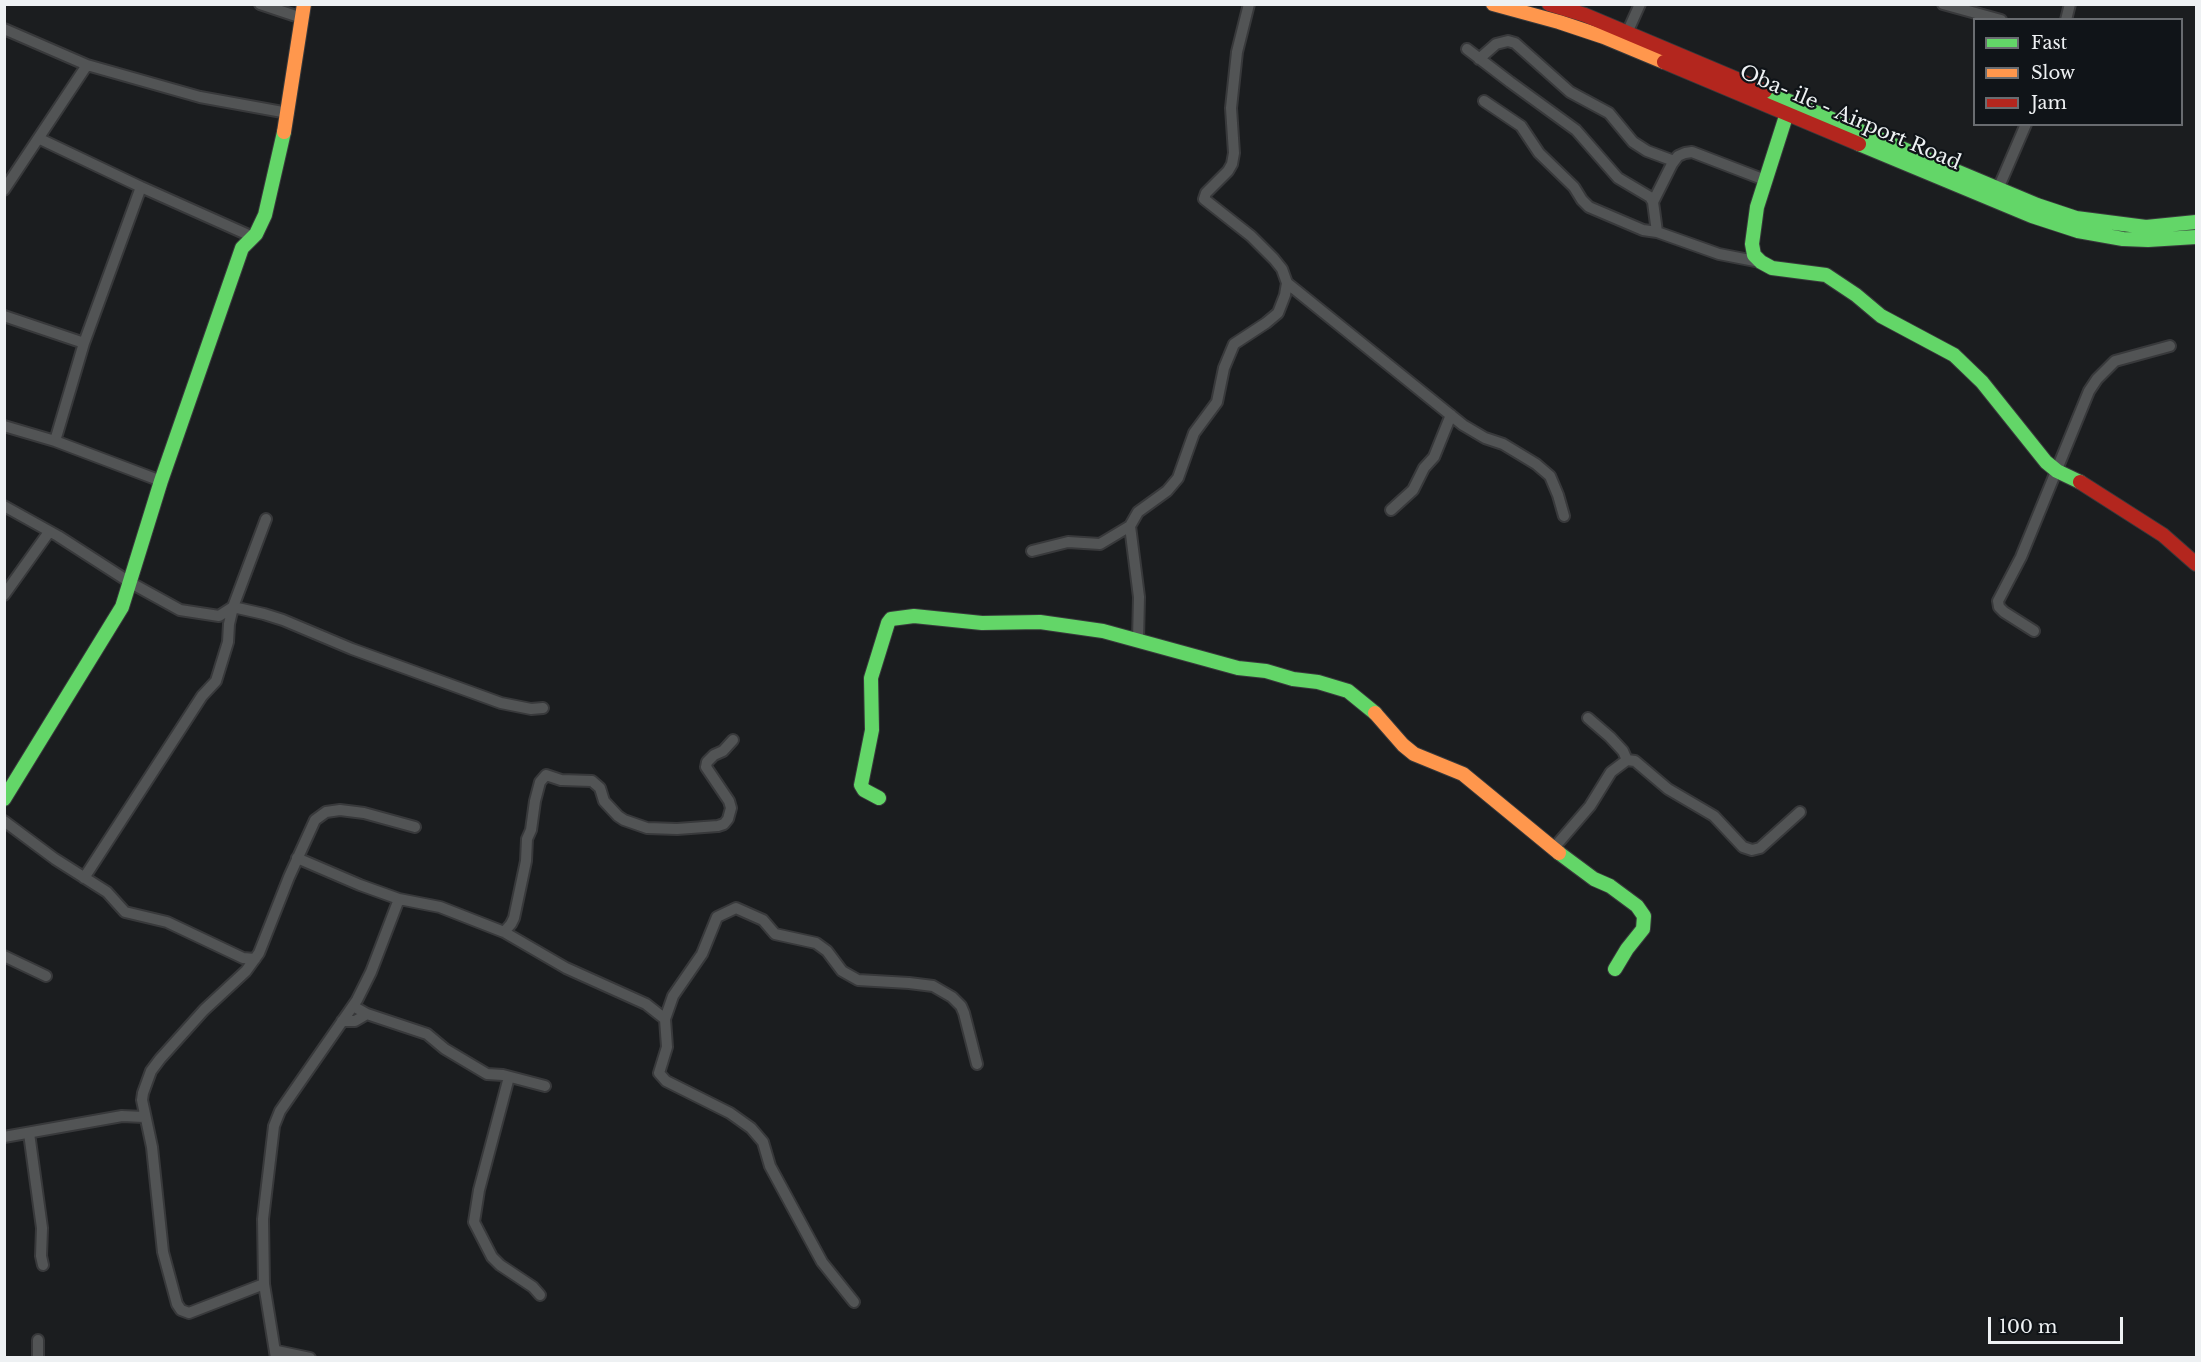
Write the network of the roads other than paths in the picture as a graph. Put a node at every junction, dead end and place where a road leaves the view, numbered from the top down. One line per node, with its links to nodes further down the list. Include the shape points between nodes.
1 (260, 4): 7 (street)
2 (1249, 4): 31 (street, via 1235,63 1232,164 1204,199 1274,259)
3 (1493, 4): 16 (street, Oba- ile - Airport Road, via 1604,37)
4 (1549, 4): 10 (street, Oba- ile - Airport Road)
5 (1640, 4): 10 (street)
6 (1943, 4): 8 (street)
7 (303, 11): 15 (street)
8 (1994, 18)
9 (4, 29): 13 (street)
10 (1628, 33): 20 (street, Oba- ile - Airport Road)
11 (1467, 49): 12 (street)
12 (1479, 59): 19 (street, via 1496,44 1515,43 1570,92 1609,113 1633,142); 25 (street, via 1576,130 1618,178)
13 (87, 65): 15 (street, via 200,97); 18 (street)
14 (1484, 101): 27 (street, via 1521,126 1539,153 1589,207)
15 (288, 113): 28 (street, via 265,215)
16 (1787, 113): 20 (street, Oba- ile - Airport Road); 21 (street)
17 (2025, 126): 23 (street)
18 (40, 139): 22 (street); 24 (street)
19 (1674, 161): 21 (street, via 1692,152); 25 (street)
20 (1940, 171): 23 (street, Oba- ile - Airport Road); 29 (street, Oba- ile - Airport Road, via 2032,216 2078,231 2123,239)
21 (1765, 180): 30 (street, via 1752,244 1754,255)
22 (141, 187): 28 (street); 33 (street)
23 (1998, 189): 26 (street, Oba- ile - Airport Road, via 2076,218 2146,227)
24 (4, 190)
25 (1653, 202): 27 (street)
26 (2196, 222)
27 (1656, 232): 30 (street, via 1719,254)
28 (253, 237): 39 (street, via 242,248)
29 (2196, 237)
30 (1761, 262): 38 (street, via 1772,268 1826,275 1881,316 1954,355 1982,382)
31 (1287, 283): 35 (street); 44 (street, via 1278,313 1234,344 1217,402 1194,434 1178,478 1167,492 1138,512)
32 (4, 316): 33 (street)
33 (84, 343): 37 (street)
34 (2170, 346): 38 (street, via 2115,361 2097,379 2085,399)
35 (1451, 415): 41 (street, via 1434,457 1409,496); 42 (street, via 1550,476)
36 (4, 426): 37 (street)
37 (55, 441): 39 (street)
38 (2057, 471): 47 (street, via 2135,517); 51 (street, via 2021,558 1998,601 2004,612)
39 (161, 481): 48 (street)
40 (4, 506): 45 (street)
41 (1391, 510)
42 (1564, 516)
43 (266, 519): 50 (street)
44 (1130, 526): 46 (street, via 1100,544 1068,542); 52 (street, via 1139,597)
45 (49, 532): 48 (street); 49 (street)
46 (1032, 551)
47 (2196, 564)
48 (131, 583): 50 (street, via 165,603 196,614 219,616); 58 (street, via 122,607)
49 (4, 595)
50 (233, 607): 53 (street, via 283,620 501,703); 64 (street, via 216,681 202,696)
51 (2034, 631)
52 (1138, 640): 57 (street, via 1040,622 982,623 914,616 891,620 871,678 872,730 861,785); 62 (street, via 1238,668 1348,691 1380,718 1403,746 1423,759 1463,774)
53 (543, 708)
54 (1588, 718): 56 (street, via 1623,751)
55 (734, 740): 66 (street, via 709,759 706,767 731,808 728,819 718,826 647,828 618,816 592,781 561,780 546,775 535,801 514,918)
56 (1627, 760): 59 (street, via 1635,761 1668,789 1714,816 1743,847 1752,850 1760,848); 62 (street, via 1611,772 1590,806)
57 (879, 798)
58 (4, 799)
59 (1800, 812)
60 (4, 820): 64 (street)
61 (415, 827): 63 (street, via 364,813 326,812 315,820)
62 (1552, 849): 70 (street, via 1610,886 1644,916 1642,929)
63 (297, 858): 65 (street); 69 (street)
64 (84, 878): 68 (street, via 107,892 125,912 167,922)
65 (399, 899): 66 (street, via 440,907); 73 (street, via 371,972)
66 (504, 932): 75 (street, via 566,968 646,1004)
67 (4, 956): 72 (street)
68 (243, 958): 69 (street); 71 (street)
69 (255, 959): 71 (street)
70 (1615, 969)
71 (246, 971): 80 (street, via 160,1059)
72 (46, 976)
73 (353, 1006): 74 (street); 76 (street)
74 (367, 1014): 76 (street, via 355,1021); 78 (street, via 427,1034 487,1074)
75 (664, 1018): 77 (street, via 673,996 702,954 717,917 736,908 763,920 775,934 816,944 827,951 842,971 858,980 933,986 952,997 964,1013); 88 (street, via 667,1047 658,1073 666,1081 729,1113 763,1142 770,1166 822,1262)
76 (342, 1021): 86 (street, via 280,1111 274,1126 265,1192)
77 (977, 1064)
78 (509, 1077): 79 (street); 87 (street, via 474,1222 492,1257)
79 (545, 1086)
80 (142, 1101): 81 (street); 82 (street)
81 (122, 1116): 82 (street); 83 (street)
82 (144, 1117): 86 (street, via 152,1147 163,1252 181,1310 189,1313)
83 (29, 1133): 84 (street); 85 (street)
84 (4, 1137)
85 (43, 1265)
86 (264, 1284): 90 (street)
87 (540, 1295)
88 (854, 1302)
89 (38, 1340): 91 (street)
90 (276, 1354): 92 (street)
91 (38, 1358)
92 (310, 1358)

